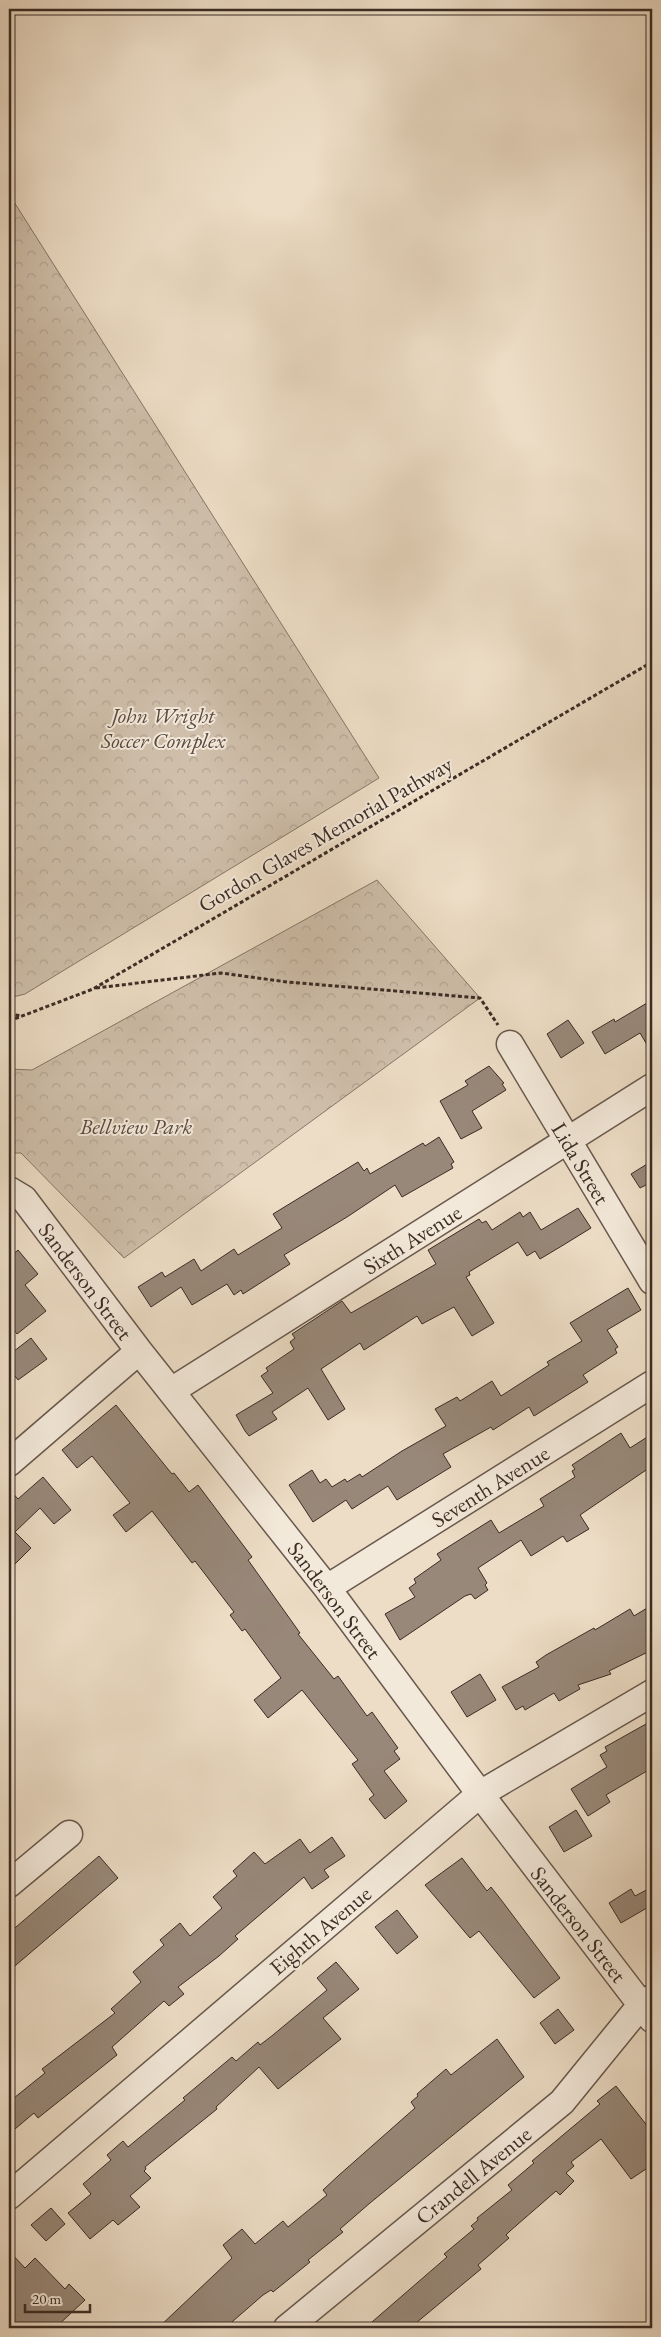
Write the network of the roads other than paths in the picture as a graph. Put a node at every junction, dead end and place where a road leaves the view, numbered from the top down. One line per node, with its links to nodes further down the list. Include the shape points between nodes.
1 (510, 1044): 3 (street, Lida Street)
2 (652, 1087): 3 (street, Sixth Avenue)
3 (567, 1142): 5 (street, Lida Street); 8 (street, Sixth Avenue)
4 (9, 1190): 6 (street, Sanderson Street, via 24,1199)
5 (652, 1281)
6 (139, 1350): 8 (street, Sanderson Street); 9 (street)
7 (652, 1384): 10 (street, Seventh Avenue)
8 (171, 1391): 10 (street, Sanderson Street)
9 (9, 1463)
10 (327, 1588): 12 (street, Sanderson Street)
11 (652, 1694): 12 (street, Eighth Avenue)
12 (480, 1794): 15 (street, Sanderson Street); 16 (street, Eighth Avenue)
13 (69, 1834): 14 (street)
14 (9, 1884)
15 (649, 2007): 17 (street, Crandell Avenue, via 562,2102)
16 (9, 2196)
17 (287, 2328)

